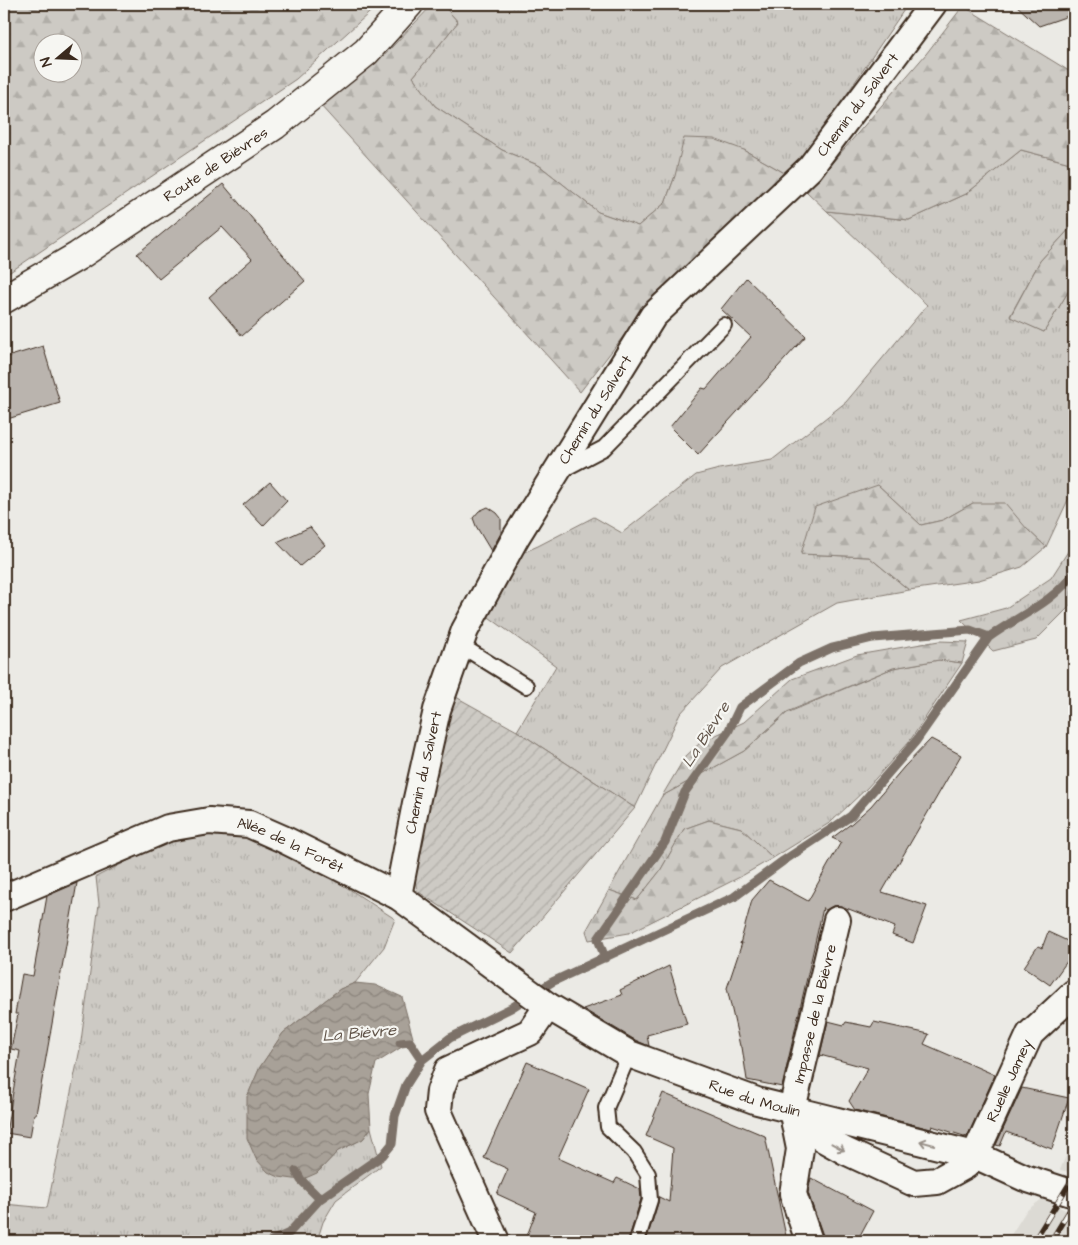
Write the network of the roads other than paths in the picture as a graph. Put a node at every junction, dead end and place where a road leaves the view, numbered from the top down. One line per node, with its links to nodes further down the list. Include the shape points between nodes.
1 (409, 4): 3 (street, Route de Bièvres, via 366,52 275,125 78,256)
2 (933, 4): 5 (street, Chemin du Salvert, via 810,168 653,316)
3 (4, 299)
4 (724, 324): 5 (lane, via 604,448)
5 (555, 474): 6 (street, Chemin du Salvert, via 516,537)
6 (460, 645): 7 (lane); 8 (street, Chemin du Salvert, via 437,710)
7 (526, 686)
8 (398, 896): 9 (street, Allée de la Forêt, via 249,824 209,821 168,828); 12 (street, Allée de la Forêt)
9 (4, 898)
10 (837, 920): 14 (street, Impasse de la Bièvre)
11 (1074, 992): 15 (street, Ruelle Jamey, via 1030,1034)
12 (548, 1006): 13 (street, Rue du Moulin); 17 (street, via 530,1032 448,1070 440,1091 438,1111)
13 (629, 1054): 14 (street, Rue du Moulin); 18 (lane, via 606,1108 608,1126 634,1152 648,1174 650,1200)
14 (794, 1116): 15 (street, Rue du Moulin, one-way to 14); 15 (street, Rue du Moulin, one-way to 15, via 845,1151 914,1183 937,1181 966,1165); 19 (street, via 800,1149 792,1194)
15 (974, 1155): 16 (street, Rue du Moulin, via 1025,1178)
16 (1074, 1194)
17 (496, 1241)
18 (637, 1241)
19 (809, 1241)

